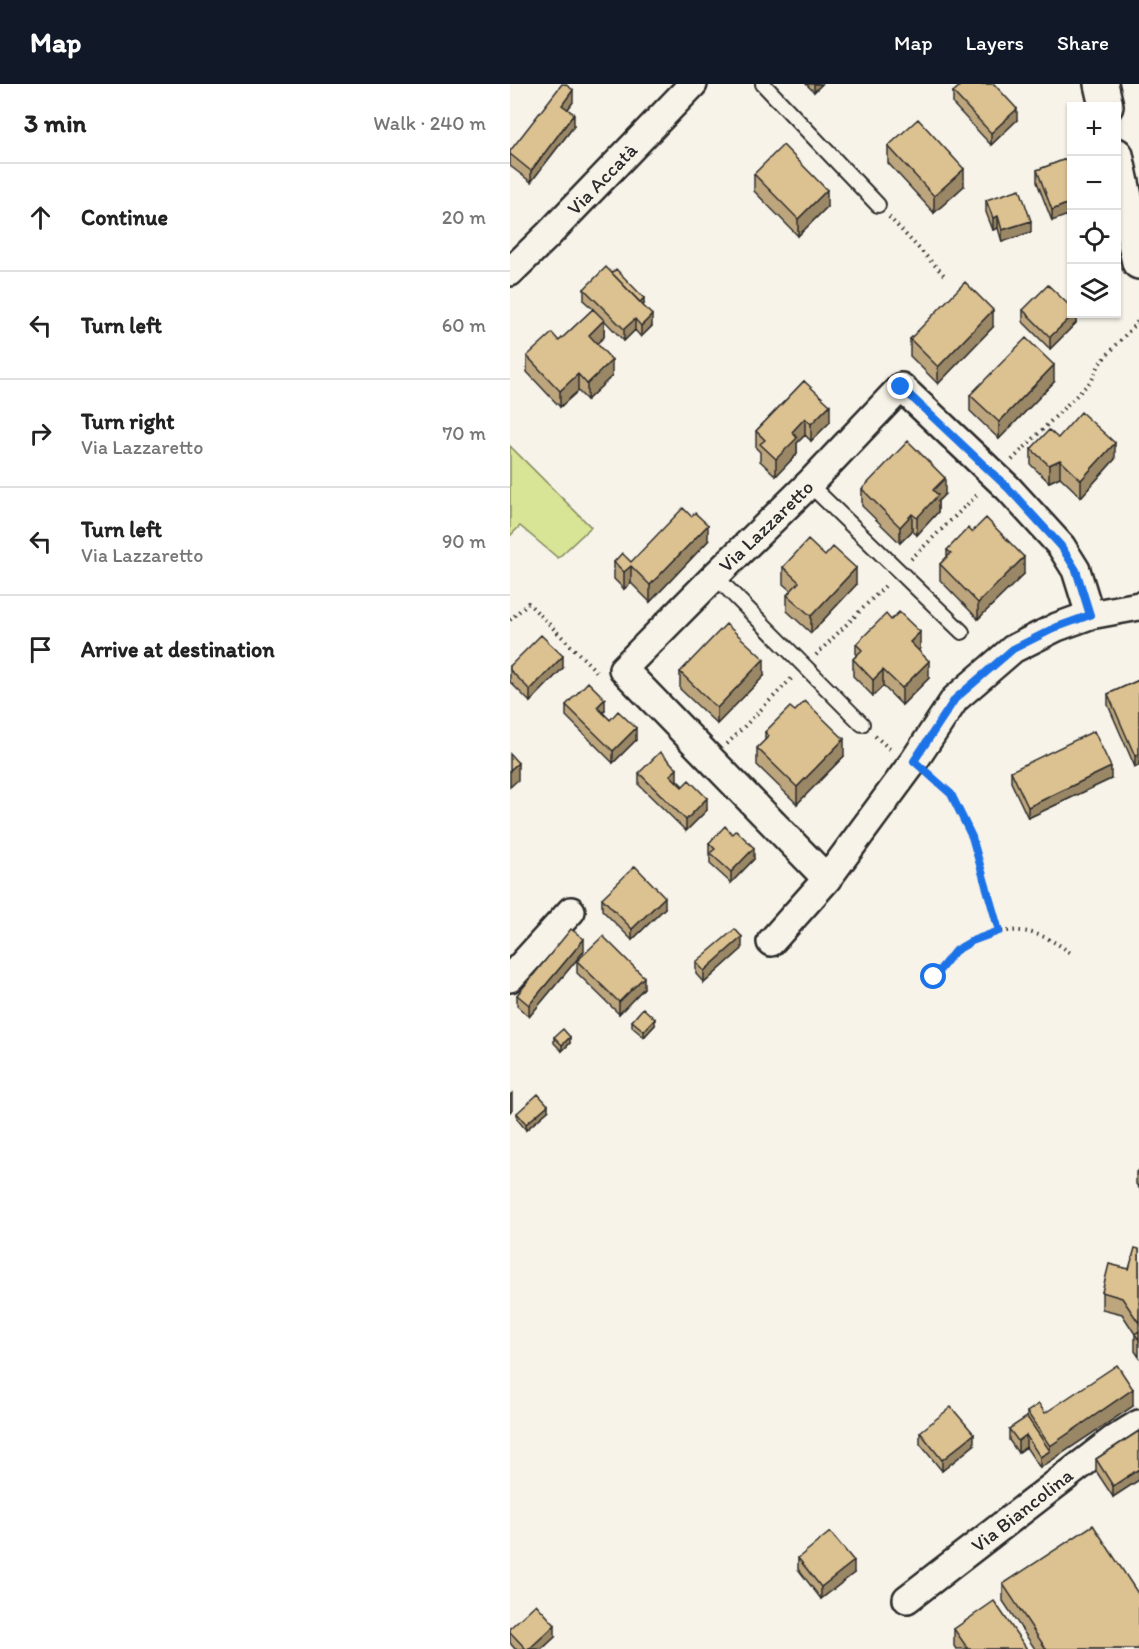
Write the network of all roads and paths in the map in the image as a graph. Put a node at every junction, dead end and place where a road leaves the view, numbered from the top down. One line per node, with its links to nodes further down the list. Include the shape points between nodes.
1 (693, 84): 8 (street, Via Accatà)
2 (763, 84): 6 (lane)
3 (1101, 84): 4 (street)
4 (1105, 102)
5 (1116, 156): 7 (street)
6 (878, 205): 9 (path)
7 (1139, 262)
8 (510, 272)
9 (944, 275)
10 (1139, 320): 11 (path, via 1100,363 1092,380)
11 (995, 477): 12 (street, Via Lazzaretto, via 901,387); 13 (path); 16 (street, Via Lazzaretto, via 1061,546 1076,570)
12 (809, 484): 13 (lane); 14 (street, Via Lazzaretto)
13 (899, 571): 18 (lane); 19 (path)
14 (715, 576): 19 (lane); 22 (street, Via Lazzaretto, via 623,669)
15 (1139, 606): 16 (street)
16 (1090, 615): 23 (street, via 1013,649 955,699)
17 (510, 620): 20 (path, via 528,603)
18 (962, 632)
19 (804, 666): 21 (lane); 22 (path)
20 (601, 676)
21 (862, 724): 23 (path, via 895,754)
22 (711, 760): 24 (street, Via Lazzaretto)
23 (914, 761): 24 (street); 26 (path, via 951,794 972,837)
24 (827, 879): 27 (street)
25 (571, 911): 30 (street)
26 (999, 931): 28 (path, via 1040,935); 29 (path, via 955,951)
27 (771, 942)
28 (1073, 955)
29 (934, 977)
30 (510, 978)
31 (1139, 1424): 32 (street, Via Biancolina)
32 (907, 1599)

